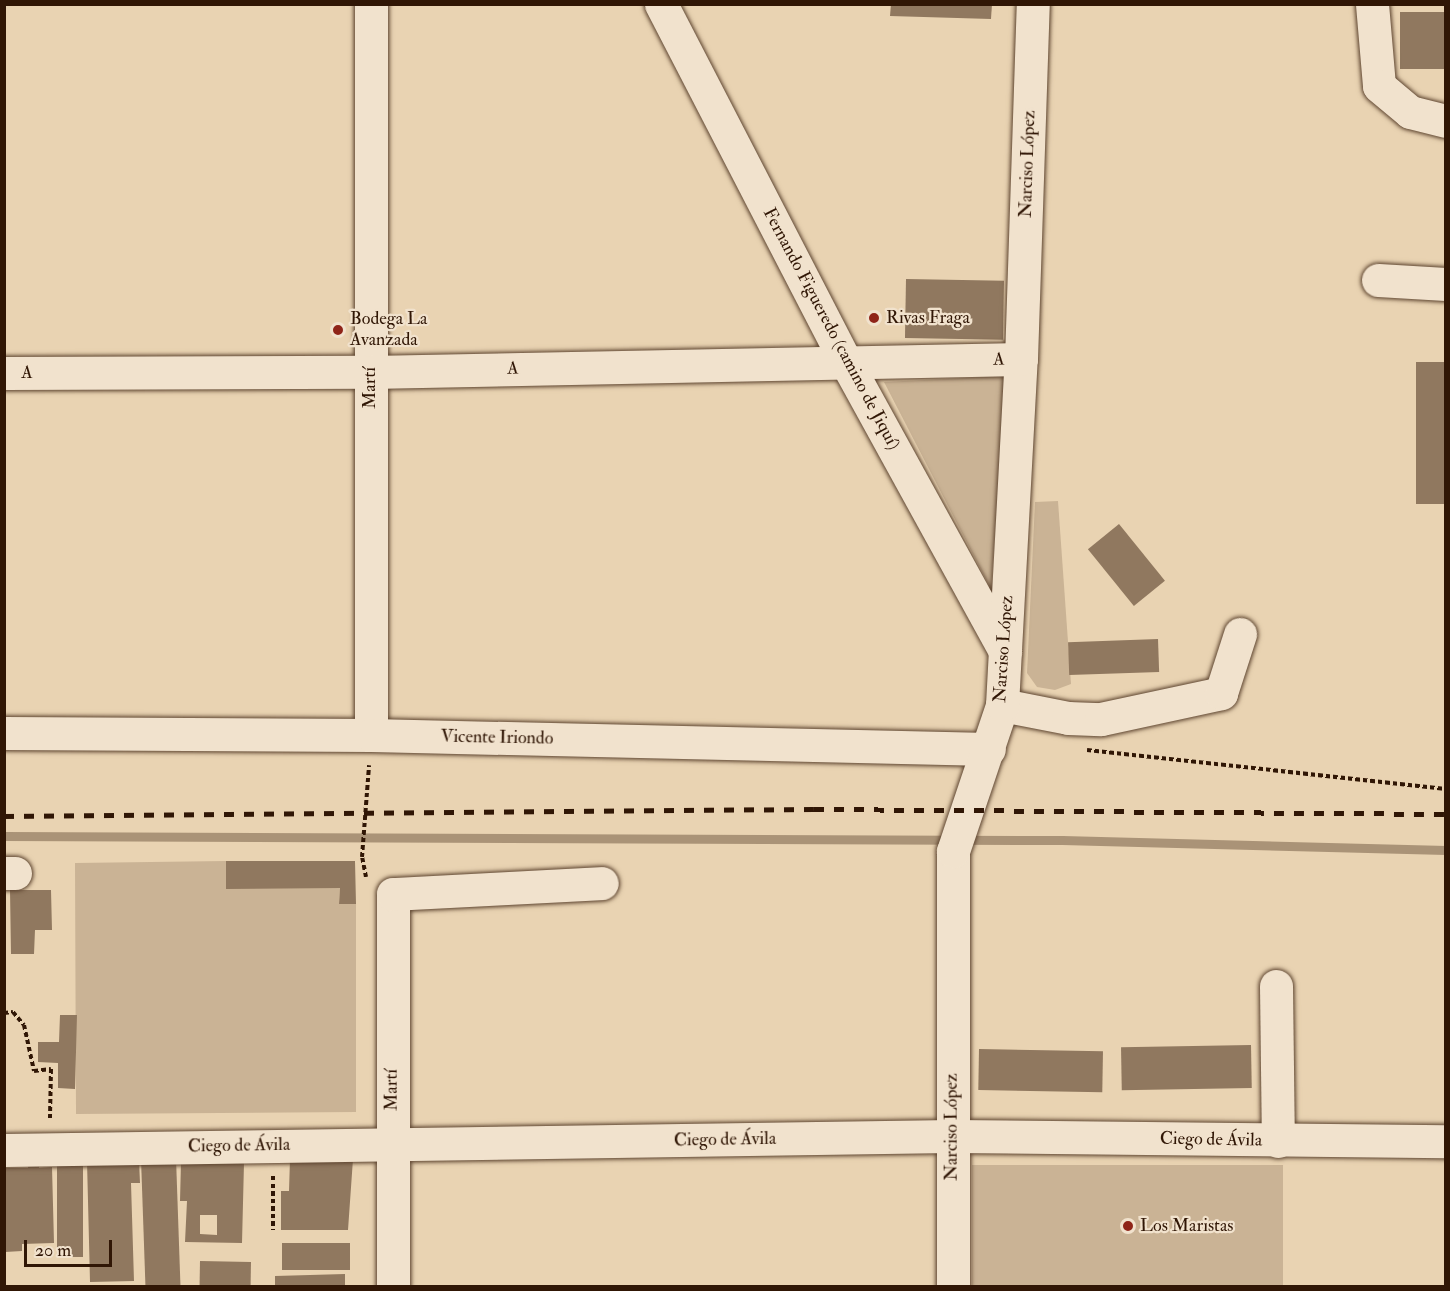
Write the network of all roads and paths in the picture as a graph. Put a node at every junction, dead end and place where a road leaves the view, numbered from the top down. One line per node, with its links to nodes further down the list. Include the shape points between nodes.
1 (370, 4): 10 (street, Martí)
2 (661, 4): 9 (street, Fernando Figueredo (camino de Jiquí))
3 (1033, 4): 8 (street, Narciso López)
4 (1372, 4): 5 (street, via 1379,86 1410,112)
5 (1446, 121)
6 (1378, 279): 7 (street)
7 (1446, 284)
8 (1021, 359): 9 (street, A); 13 (street, Narciso López)
9 (846, 362): 10 (street, A); 13 (street, Fernando Figueredo (camino de Jiquí))
10 (370, 372): 11 (street, A); 17 (street, Martí)
11 (4, 373)
12 (1240, 634): 15 (street, via 1221,693 1101,719)
13 (1005, 651): 14 (street, Narciso López)
14 (1002, 705): 15 (street); 18 (street, Narciso López)
15 (1068, 718): 19 (path, via 1089,753)
16 (4, 733): 17 (street, Vicente Iriondo)
17 (371, 735): 18 (street, Vicente Iriondo); 20 (path)
18 (989, 749): 24 (street, Narciso López, via 956,840)
19 (1446, 789)
20 (362, 857)
21 (602, 883): 27 (street, Martí, via 393,894)
22 (1276, 986): 25 (street)
23 (4, 1013): 29 (path, via 13,1012 24,1025 34,1071 51,1069)
24 (952, 1136): 25 (street, Ciego de Ávila); 27 (street, Ciego de Ávila); 33 (street, Narciso López)
25 (1278, 1141): 26 (street, Ciego de Ávila)
26 (1446, 1141)
27 (392, 1144): 28 (street, Ciego de Ávila); 32 (street, Martí)
28 (273, 1146): 29 (street, Ciego de Ávila); 31 (path)
29 (49, 1149): 30 (street, Ciego de Ávila)
30 (4, 1150)
31 (273, 1230)
32 (393, 1287)
33 (952, 1287)

